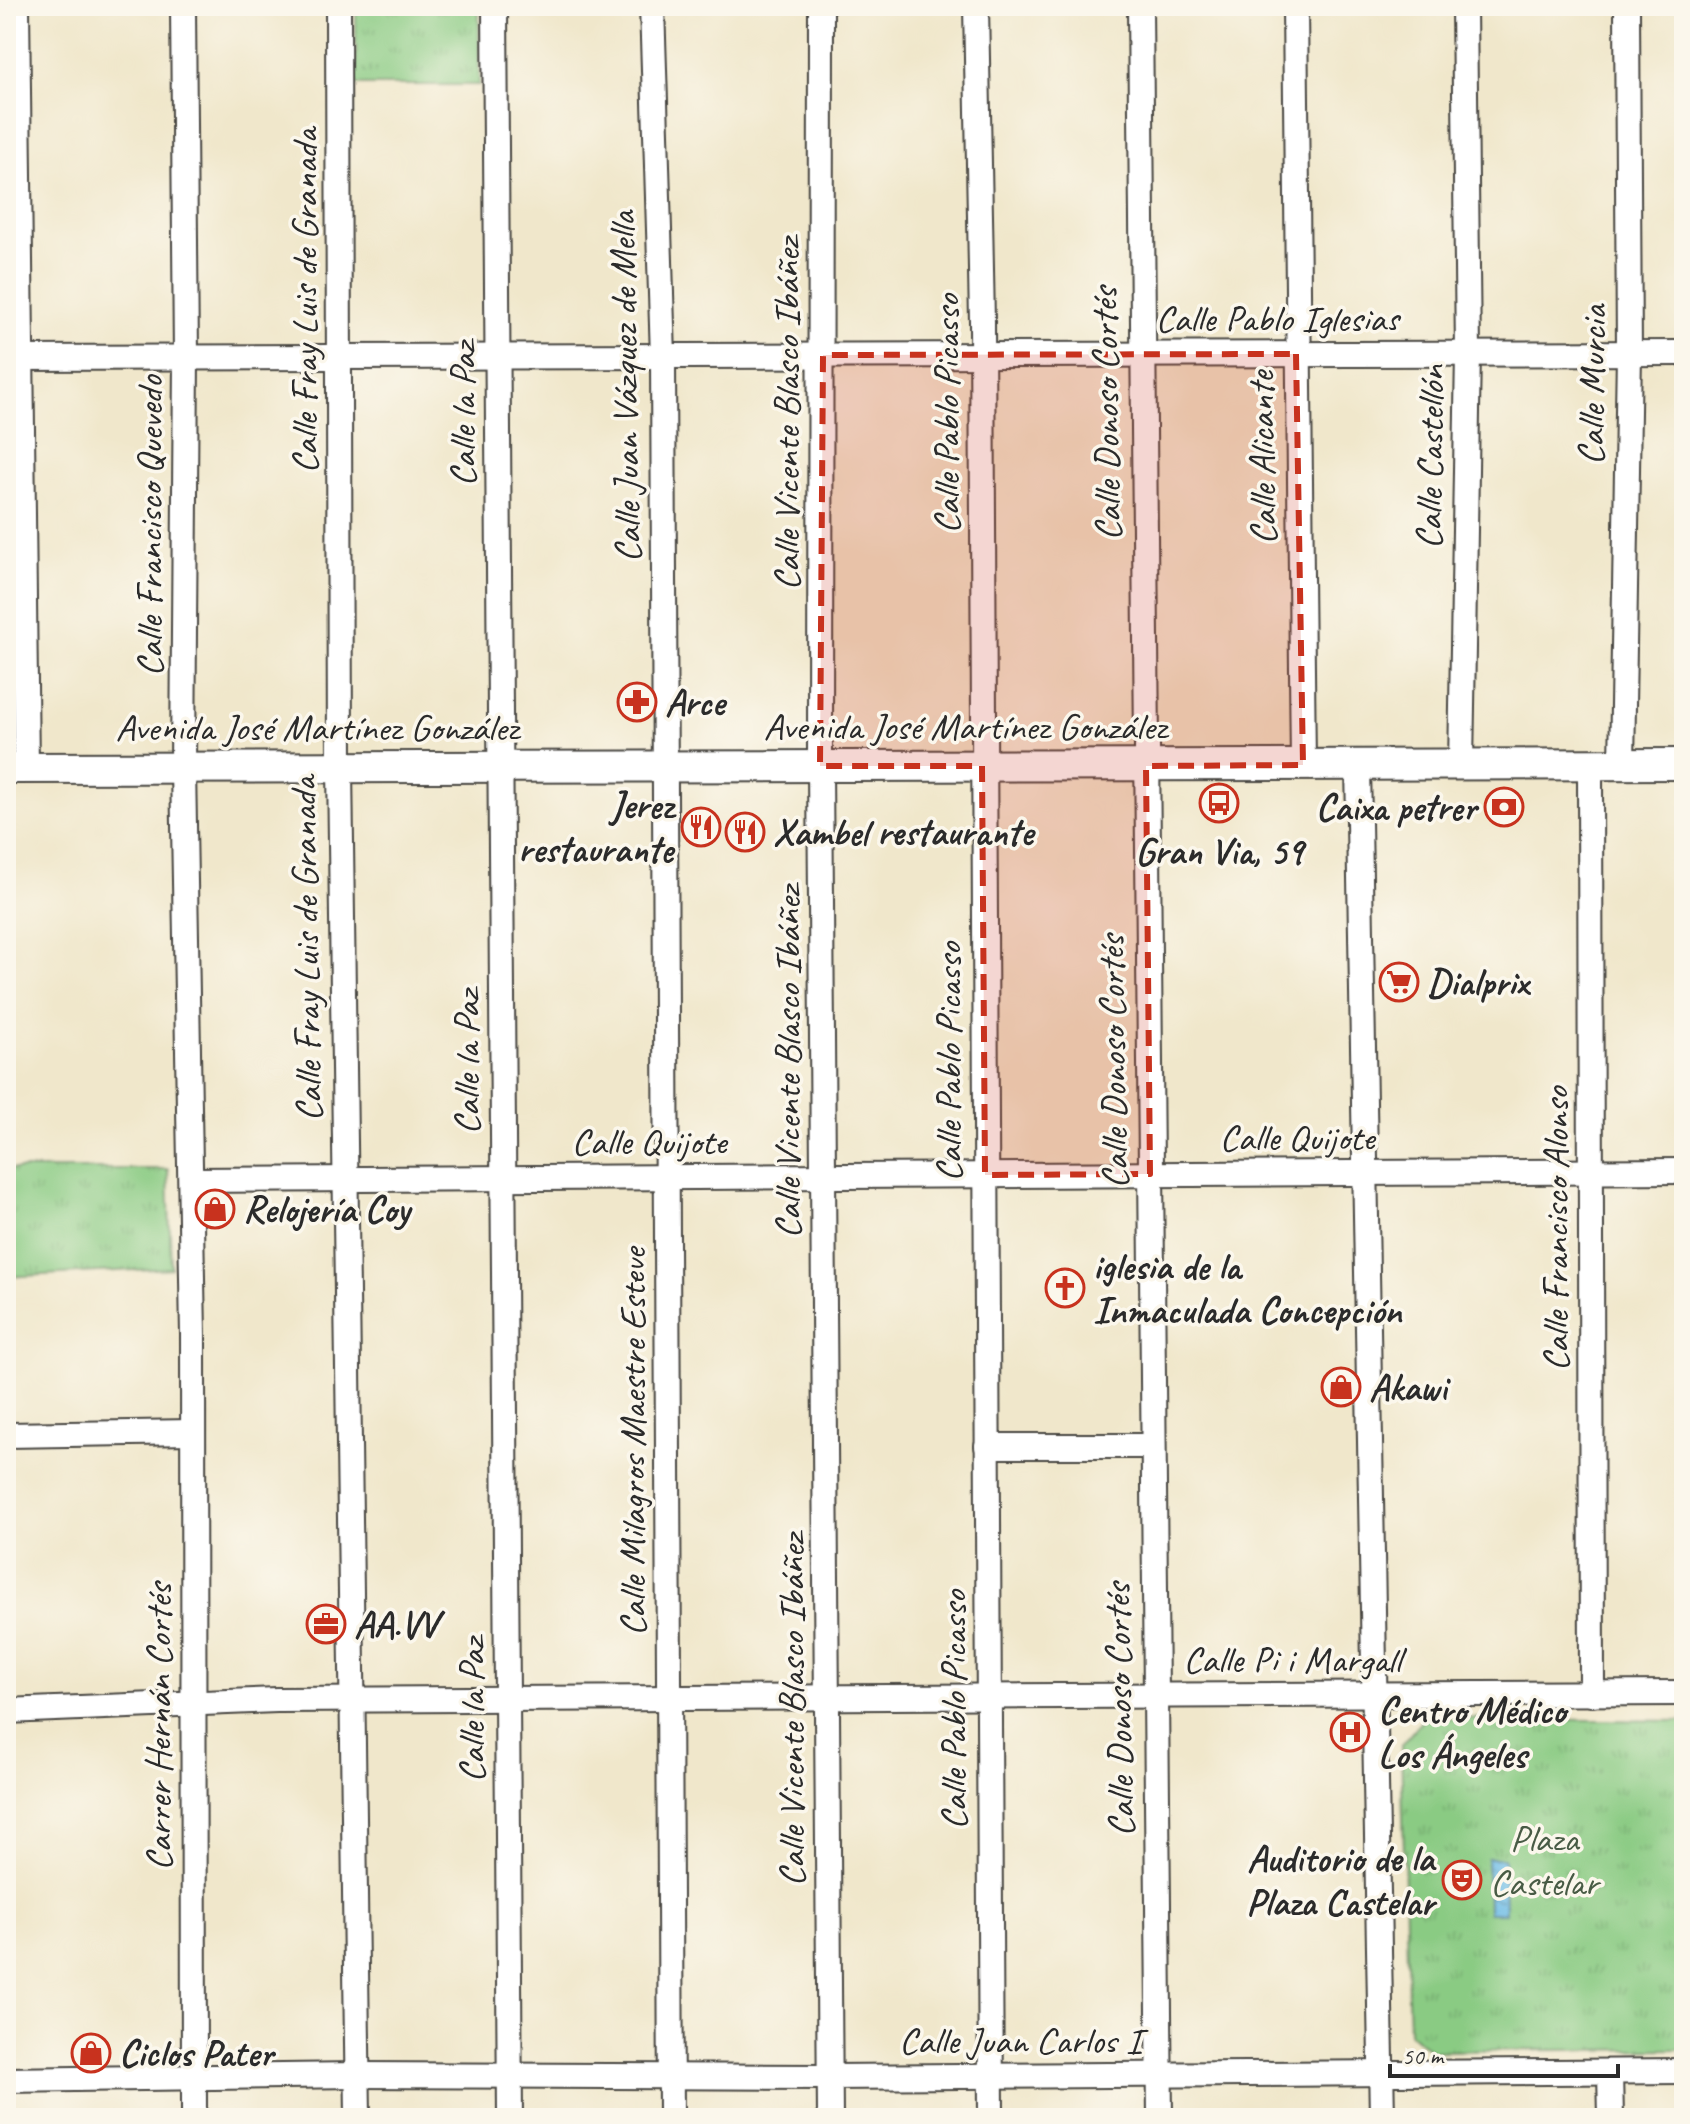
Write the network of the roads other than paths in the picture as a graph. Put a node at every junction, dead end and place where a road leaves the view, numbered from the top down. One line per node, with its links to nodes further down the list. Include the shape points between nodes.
1 (17, 6): 12 (street)
2 (183, 6): 20 (street, Calle Francisco Quevedo)
3 (338, 6): 21 (street, Calle Fray Luis de Granada)
4 (495, 6): 22 (street, Calle la Paz)
5 (652, 6): 23 (street, Calle Juan Vázquez de Mella)
6 (821, 6): 19 (street, Calle Vicente Blasco Ibáñez)
7 (976, 6): 16 (street, Calle Pablo Picasso)
8 (1140, 6): 17 (street, Calle Donoso Cortés)
9 (1295, 6): 18 (street, Calle Alicante)
10 (1464, 6): 13 (street, Calle Castellón)
11 (1627, 6): 14 (street, Calle Murcia)
12 (12, 147): 24 (street)
13 (1468, 353): 14 (street, Calle Pablo Iglesias); 18 (street, Calle Pablo Iglesias); 29 (street, Calle Castellón)
14 (1629, 353): 15 (street, Calle Pablo Iglesias); 25 (street, Calle Murcia)
15 (1684, 353)
16 (982, 354): 17 (street, Calle Pablo Iglesias); 19 (street, Calle Pablo Iglesias); 32 (street, Calle Pablo Picasso)
17 (1141, 354): 18 (street, Calle Pablo Iglesias); 33 (street, Calle Donoso Cortés)
18 (1296, 354): 27 (street, Calle Alicante)
19 (823, 355): 23 (street, Calle Pablo Iglesias); 31 (street, Calle Vicente Blasco Ibáñez)
20 (186, 357): 21 (street, Calle Pablo Iglesias); 24 (street, Calle Pablo Iglesias); 38 (street, Calle Francisco Quevedo)
21 (341, 357): 22 (street, Calle Pablo Iglesias); 34 (street, Calle Fray Luis de Granada)
22 (498, 357): 23 (street, Calle Pablo Iglesias); 35 (street, Calle la Paz)
23 (663, 357): 36 (street, Calle Juan Vázquez de Mella)
24 (14, 358): 37 (street)
25 (1622, 764): 26 (street, Avenida José Martínez González); 30 (street, Avenida José Martínez González)
26 (1684, 764)
27 (1303, 765): 28 (street, Avenida José Martínez González); 33 (street, Avenida José Martínez González)
28 (1358, 765): 29 (street, Avenida José Martínez González); 41 (street)
29 (1461, 765): 30 (street, Avenida José Martínez González)
30 (1590, 765): 40 (street, Calle Francisco Alonso)
31 (820, 766): 32 (street, Avenida José Martínez González); 36 (street, Avenida José Martínez González); 44 (street, Calle Vicente Blasco Ibáñez)
32 (982, 766): 33 (street, Avenida José Martínez González); 43 (street, Calle Pablo Picasso)
33 (1146, 766): 42 (street, Calle Donoso Cortés)
34 (340, 767): 35 (street, Avenida José Martínez González); 38 (street, Avenida José Martínez González); 47 (street, Calle Fray Luis de Granada)
35 (500, 767): 36 (street, Avenida José Martínez González); 46 (street, Calle la Paz)
36 (665, 767): 45 (street, Calle Milagros Maestre Esteve)
37 (16, 768): 38 (street, Avenida José Martínez González)
38 (183, 768): 48 (street, Calle Francisco Quevedo)
39 (1684, 1171): 40 (street, Calle Quijote)
40 (1591, 1172): 41 (street, Calle Quijote); 55 (street, Calle Francisco Alonso)
41 (1365, 1173): 42 (street, Calle Quijote); 56 (street)
42 (1150, 1174): 43 (street, Calle Quijote); 53 (street, Calle Donoso Cortés)
43 (985, 1175): 44 (street, Calle Quijote); 52 (street, Calle Pablo Picasso)
44 (823, 1176): 45 (street, Calle Quijote); 59 (street, Calle Vicente Blasco Ibáñez)
45 (667, 1177): 46 (street, Calle Quijote); 60 (street, Calle Milagros Maestre Esteve)
46 (503, 1178): 47 (street, Calle Quijote); 61 (street, Calle la Paz)
47 (345, 1179): 48 (street, Calle Quijote); 62 (street, Calle Fray Luis de Granada)
48 (191, 1180): 49 (street, Calle Francisco Quevedo)
49 (193, 1335): 50 (street, Carrer Hernán Cortés)
50 (193, 1432): 51 (street); 63 (street, Carrer Hernán Cortés)
51 (6, 1435)
52 (987, 1446): 53 (street); 57 (street, Calle Pablo Picasso)
53 (1153, 1446): 58 (street, Calle Donoso Cortés)
54 (1684, 1693): 55 (street, Calle Pi i Margall)
55 (1592, 1694): 56 (street, Calle Pi i Margall)
56 (1375, 1695): 58 (street, Calle Pi i Margall); 67 (street)
57 (988, 1696): 58 (street, Calle Pi i Margall); 59 (street, Calle Pi i Margall); 71 (street, Calle Pablo Picasso)
58 (1155, 1696): 69 (street, Calle Donoso Cortés)
59 (827, 1697): 60 (street, Calle Pi i Margall); 73 (street, Calle Vicente Blasco Ibáñez)
60 (669, 1698): 61 (street, Calle Pi i Margall); 72 (street, Calle Milagros Maestre Esteve)
61 (507, 1699): 62 (street, Calle Pi i Margall); 70 (street, Calle la Paz)
62 (351, 1700): 63 (street, Calle Pi i Margall); 68 (street, Calle Fray Luis de Granada)
63 (194, 1702): 64 (street, Calle Pi i Margall); 74 (street, Carrer Hernán Cortés)
64 (6, 1711)
65 (1684, 2071): 66 (street, Calle Juan Carlos I)
66 (1610, 2072): 67 (street, Calle Juan Carlos I); 84 (street)
67 (1381, 2073): 69 (street, Calle Juan Carlos I); 83 (street)
68 (357, 2075): 70 (street, Calle Juan Carlos I); 74 (street, Calle Juan Carlos I); 77 (street, Calle Fray Luis de Granada)
69 (1159, 2075): 71 (street, Calle Juan Carlos I); 82 (street, Calle Donoso Cortés)
70 (510, 2076): 72 (street, Calle Juan Carlos I); 78 (street, Calle la Paz)
71 (991, 2076): 73 (street, Calle Juan Carlos I); 81 (street, Calle Pablo Picasso)
72 (671, 2077): 73 (street, Calle Juan Carlos I); 79 (street, Calle Milagros Maestre Esteve)
73 (830, 2077): 80 (street, Calle Vicente Blasco Ibáñez)
74 (194, 2078): 75 (street, Calle Juan Carlos I); 76 (street, Carrer Hernán Cortés)
75 (6, 2080)
76 (194, 2118)
77 (358, 2118)
78 (510, 2118)
79 (671, 2118)
80 (830, 2118)
81 (991, 2118)
82 (1160, 2118)
83 (1382, 2118)
84 (1611, 2118)

